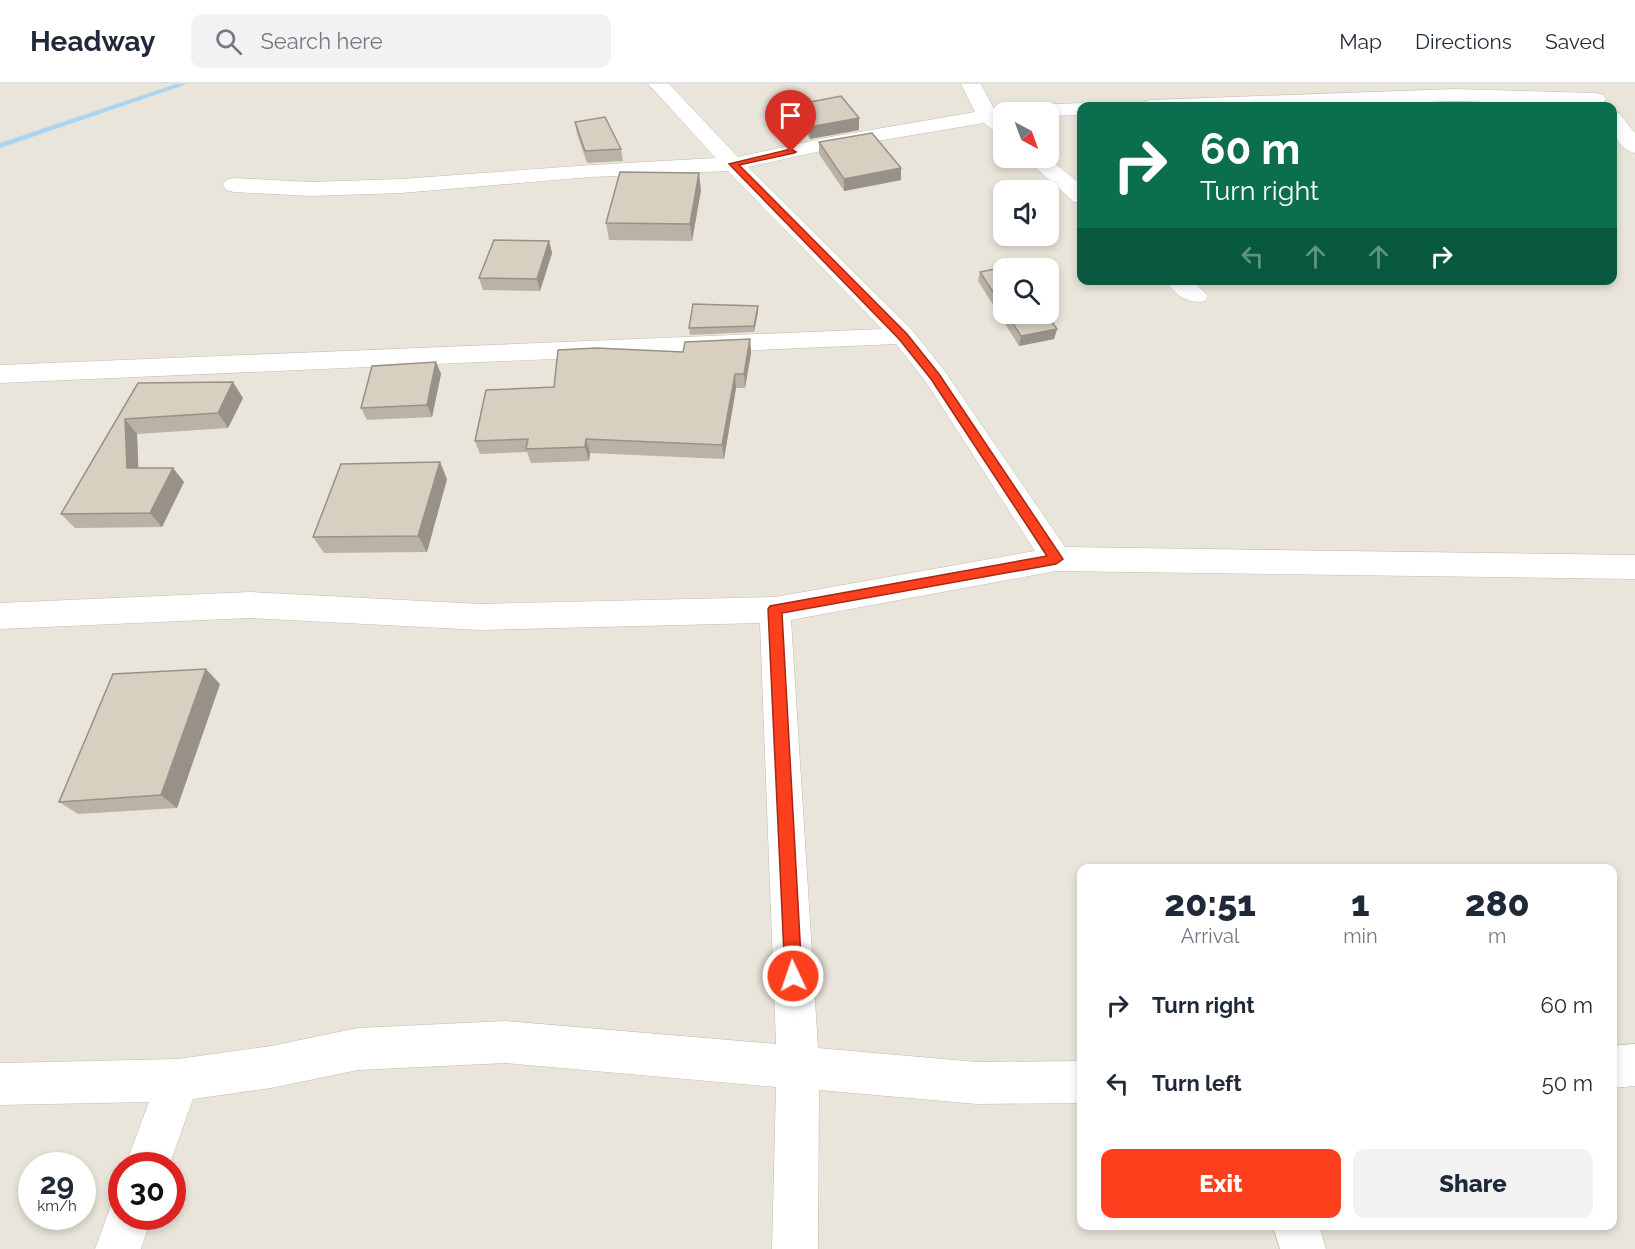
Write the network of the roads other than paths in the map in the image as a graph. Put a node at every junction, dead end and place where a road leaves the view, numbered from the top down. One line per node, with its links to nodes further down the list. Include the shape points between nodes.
1 (658, 84): 15 (street)
2 (971, 84): 9 (street)
3 (1187, 84): 7 (street)
4 (1447, 89): 5 (street); 6 (street)
5 (1594, 97)
6 (1380, 101): 8 (street)
7 (1200, 102)
8 (1336, 102)
9 (993, 107)
10 (1077, 109): 11 (street)
11 (1059, 110)
12 (993, 114): 15 (street)
13 (1617, 124): 14 (street)
14 (1635, 147)
15 (733, 164): 17 (street, via 401,186 310,189); 21 (street)
16 (1048, 168): 18 (street)
17 (234, 185)
18 (1077, 193)
19 (1183, 285): 20 (street)
20 (1196, 296)
21 (903, 336): 22 (street); 23 (street, via 935,376)
22 (0, 374)
23 (1056, 559): 24 (street); 25 (street)
24 (1635, 567)
25 (775, 609): 26 (street, via 481,617 250,605); 29 (street)
26 (0, 616)
27 (1635, 1065): 28 (street)
28 (1617, 1067)
29 (798, 1068): 30 (street, via 506,1042 358,1049); 31 (street, via 977,1083); 37 (street)
30 (178, 1080): 32 (street); 33 (street)
31 (1077, 1083)
32 (0, 1084)
33 (152, 1152)
34 (124, 1230): 36 (street)
35 (1297, 1230): 38 (street)
36 (118, 1249)
37 (795, 1249)
38 (1303, 1249)

